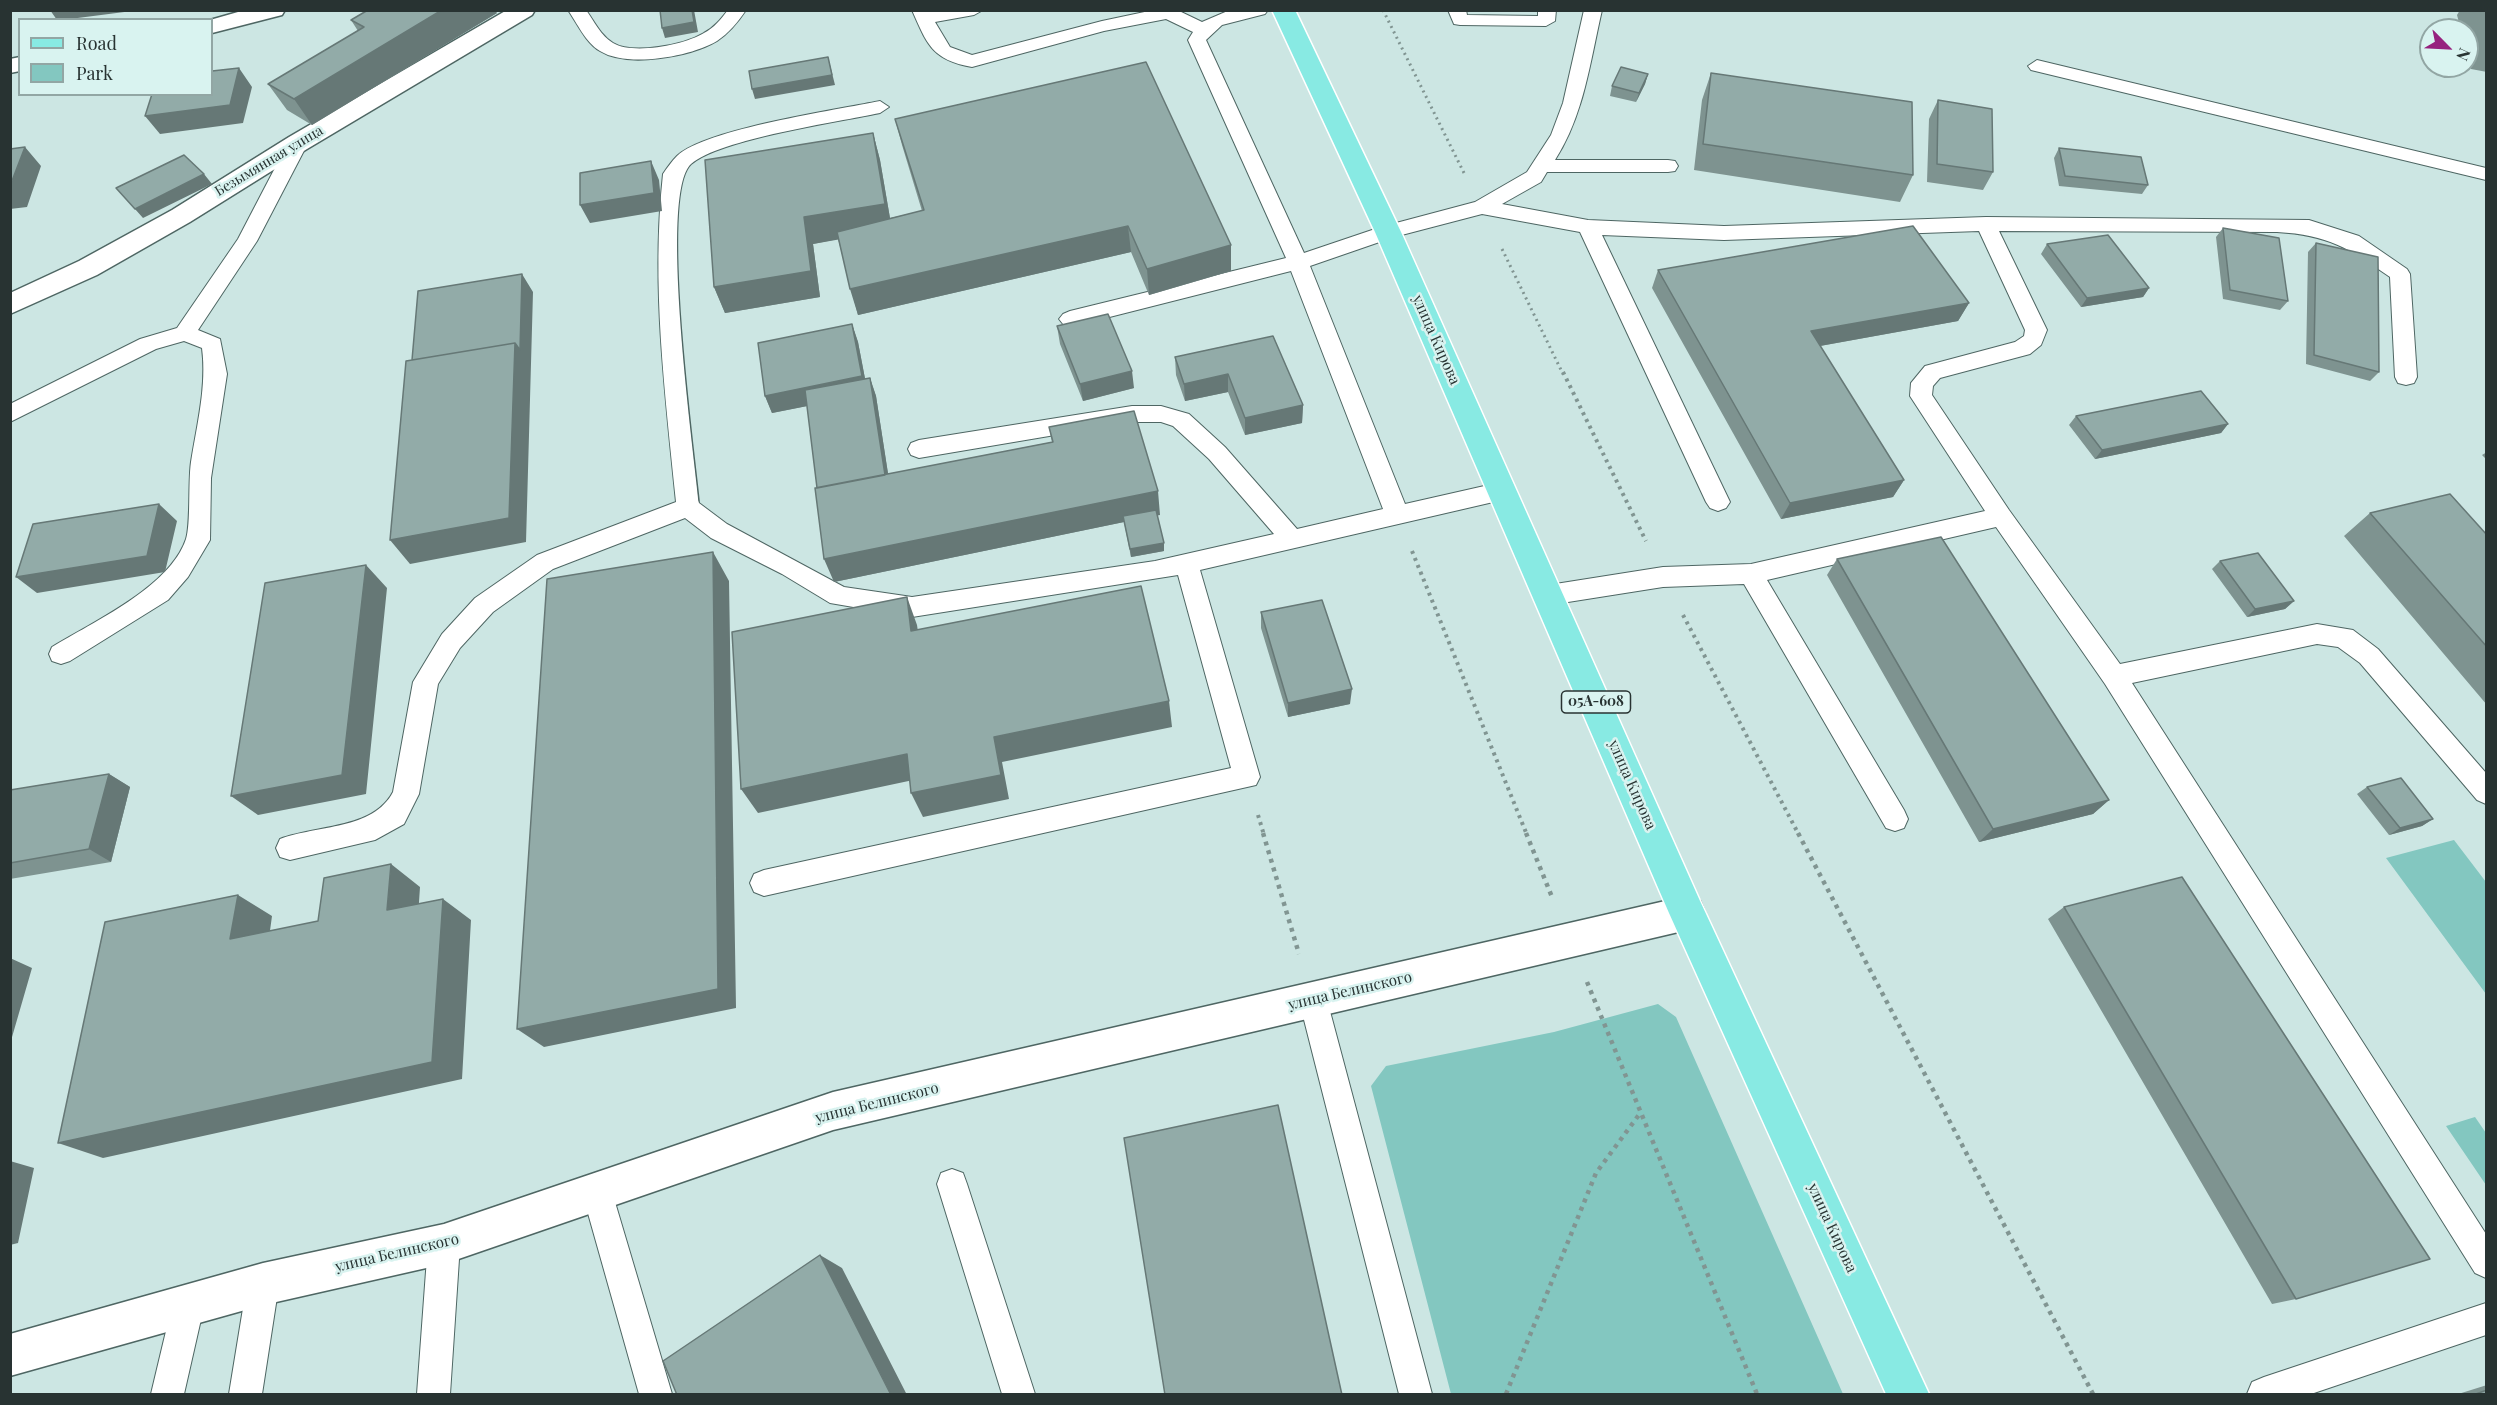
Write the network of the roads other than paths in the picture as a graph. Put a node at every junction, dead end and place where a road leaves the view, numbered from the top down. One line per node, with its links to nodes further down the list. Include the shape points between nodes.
1 (274, 10): 14 (street)
2 (524, 10): 18 (street, Безымянная улица)
3 (577, 10): 4 (lane, via 606,47 635,54 675,49 708,38 729,23)
4 (737, 10)
5 (974, 10): 12 (lane)
6 (1259, 10): 13 (lane)
7 (1283, 10): 25 (main road, улица Кирова / 05А-608)
8 (1457, 10): 9 (lane, via 1460,20 1546,21)
9 (1547, 10)
10 (1593, 10): 19 (lane, via 1572,103 1561,135)
11 (1168, 12): 12 (lane, via 972,61 941,52); 15 (lane)
12 (923, 14)
13 (1220, 14): 15 (lane)
14 (213, 26)
15 (1202, 29): 26 (lane, via 1197,40)
16 (2037, 66): 21 (lane)
17 (880, 107): 35 (lane, via 721,141 685,159 673,174 668,221 669,318)
18 (298, 143): 27 (street, Безымянная улица, via 170,222 88,268); 29 (lane, via 247,241)
19 (1542, 166): 20 (lane); 22 (lane, via 1534,177)
20 (1668, 166)
21 (2487, 174)
22 (1482, 207): 24 (lane); 25 (lane)
23 (1986, 224): 24 (lane, via 1724,233); 30 (lane, via 2277,225 2309,227 2352,240 2400,274); 37 (lane, via 2036,330 2033,340 2022,348 1933,372 1922,383 1921,396)
24 (1587, 227): 34 (lane)
25 (1388, 232): 26 (lane); 33 (main road, улица Кирова / 05А-608)
26 (1298, 262): 28 (lane); 36 (lane)
27 (10, 305)
28 (1070, 318)
29 (185, 333): 31 (lane, via 148,344); 42 (lane, via 212,344 216,374 200,478 198,540 180,570 159,592)
30 (2406, 377)
31 (10, 414)
32 (919, 449): 38 (lane, via 1132,414 1161,414 1181,420 1216,453)
33 (1502, 490): 36 (lane); 41 (main road, улица Кирова / 05А-608)
34 (1718, 502)
35 (688, 507): 39 (lane, via 719,531 839,596 912,608); 46 (lane, via 545,562 484,605 451,641 426,682 406,794 396,815 375,828)
36 (1397, 514): 38 (lane)
37 (2001, 517): 40 (lane); 43 (lane)
38 (1293, 540): 39 (lane)
39 (1187, 565): 47 (lane, via 1247,777 1205,783)
40 (1751, 574): 41 (lane, via 1663,577); 45 (lane)
41 (1549, 595): 48 (main road, улица Кирова / 05А-608)
42 (61, 654)
43 (2114, 676): 44 (lane, via 2317,634 2344,637 2369,656); 53 (lane)
44 (2487, 792)
45 (1895, 819)
46 (290, 848)
47 (765, 883)
48 (1687, 913): 49 (street, улица Белинского); 64 (main road, улица Кирова / 05А-608)
49 (1313, 1000): 51 (street, улица Белинского, via 833,1111); 63 (lane)
50 (952, 1184): 62 (lane)
51 (597, 1192): 52 (street, улица Белинского); 61 (lane)
52 (444, 1244): 54 (street, улица Белинского); 60 (lane)
53 (2487, 1262)
54 (263, 1284): 55 (street, улица Белинского); 59 (lane)
55 (188, 1306): 57 (street, улица Белинского); 58 (lane)
56 (2487, 1319): 65 (lane)
57 (10, 1355)
58 (167, 1395)
59 (245, 1395)
60 (433, 1395)
61 (656, 1395)
62 (1019, 1395)
63 (1416, 1395)
64 (1908, 1395)
65 (2264, 1395)

